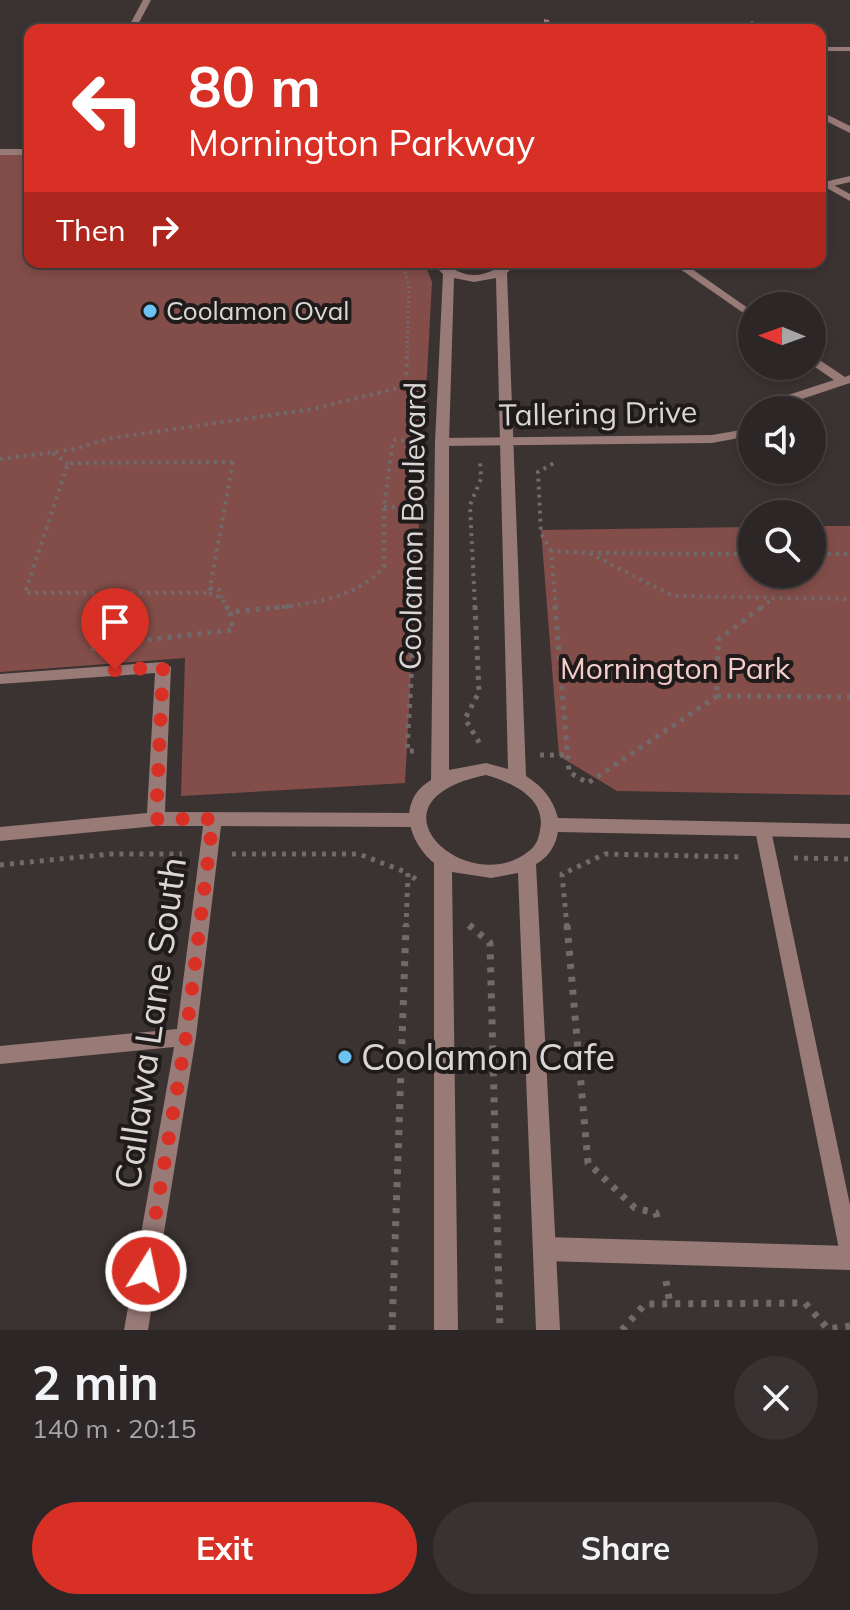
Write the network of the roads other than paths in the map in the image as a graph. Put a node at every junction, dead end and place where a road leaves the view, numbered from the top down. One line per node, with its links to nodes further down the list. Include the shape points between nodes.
1 (147, 0): 3 (street)
2 (546, 20): 4 (lane)
3 (134, 24)
4 (546, 24)
5 (826, 49): 6 (street)
6 (850, 49)
7 (826, 117): 8 (street)
8 (850, 130)
9 (0, 152): 10 (street)
10 (24, 152)
11 (850, 179): 12 (street)
12 (826, 185)
13 (826, 187): 14 (street)
14 (850, 198)
15 (443, 268): 18 (street)
16 (506, 268): 19 (street)
17 (684, 268): 20 (street)
18 (449, 273): 19 (street, via 476,278); 25 (street, Coolamon Boulevard)
19 (501, 273): 26 (street)
20 (738, 306)
21 (826, 367): 22 (street)
22 (847, 380): 23 (street)
23 (798, 396)
24 (738, 434): 26 (street, Tallering Drive)
25 (442, 442): 26 (street, Tallering Drive); 29 (street, Coolamon Boulevard)
26 (507, 442): 28 (street)
27 (0, 679): 30 (street, via 163,667)
28 (517, 776): 29 (street, via 482,769); 33 (street, via 544,797)
29 (440, 780): 32 (street, via 419,805)
30 (156, 819): 31 (street); 36 (street)
31 (213, 819): 32 (street); 39 (street, Callawa Lane South)
32 (416, 820): 37 (street, via 428,847)
33 (552, 825): 34 (street); 38 (street, via 548,838)
34 (763, 830): 35 (street); 42 (lane)
35 (850, 831)
36 (0, 834)
37 (443, 861): 38 (street, via 493,871); 44 (street)
38 (527, 861): 41 (street)
39 (186, 1037): 40 (street); 43 (street, Callawa Lane South)
40 (0, 1055)
41 (545, 1249): 42 (street); 45 (street)
42 (850, 1256)
43 (136, 1330)
44 (446, 1330)
45 (548, 1330)

